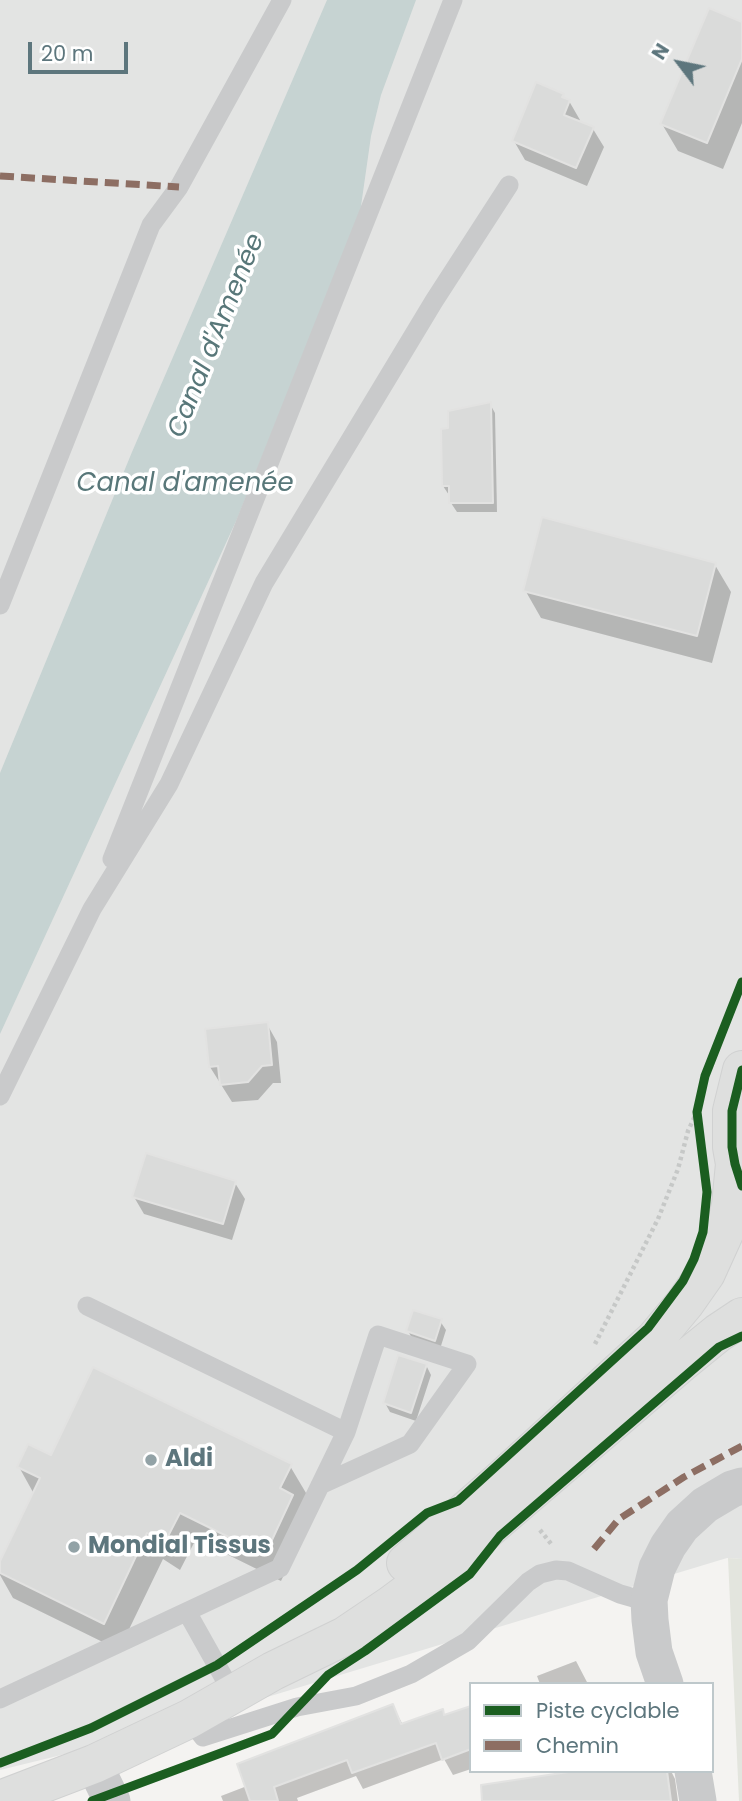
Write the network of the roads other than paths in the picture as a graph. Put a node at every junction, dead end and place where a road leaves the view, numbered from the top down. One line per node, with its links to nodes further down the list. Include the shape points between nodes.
1 (282, 0): 4 (lane, via 179,187 151,225)
2 (453, 0): 5 (lane)
3 (509, 185): 5 (lane, via 264,583 169,784)
4 (0, 605)
5 (92, 909): 7 (lane)
6 (742, 1070): 8 (main road, via 732,1111)
7 (0, 1096)
8 (736, 1166): 16 (main road, via 725,1231 706,1273 655,1339 431,1542)
9 (87, 1306): 11 (lane)
10 (742, 1317): 16 (main road, via 681,1363 449,1562 345,1636)
11 (346, 1432): 12 (lane); 12 (lane, via 378,1335 467,1364 410,1444)
12 (320, 1485): 15 (lane, via 280,1568)
13 (742, 1486): 14 (street, via 705,1505 682,1526 667,1546)
14 (649, 1600): 17 (street, via 654,1652); 20 (lane, via 620,1594 568,1571 540,1574 468,1641 400,1679 356,1696 297,1707 203,1737)
15 (187, 1612): 18 (lane); 19 (lane)
16 (273, 1671): 18 (main road)
17 (664, 1682)
18 (233, 1694): 20 (main road)
19 (0, 1699)
20 (190, 1719): 21 (main road)
21 (94, 1764): 23 (main road); 24 (street)
22 (693, 1773): 25 (street)
23 (0, 1800)
24 (112, 1801)
25 (698, 1801)

